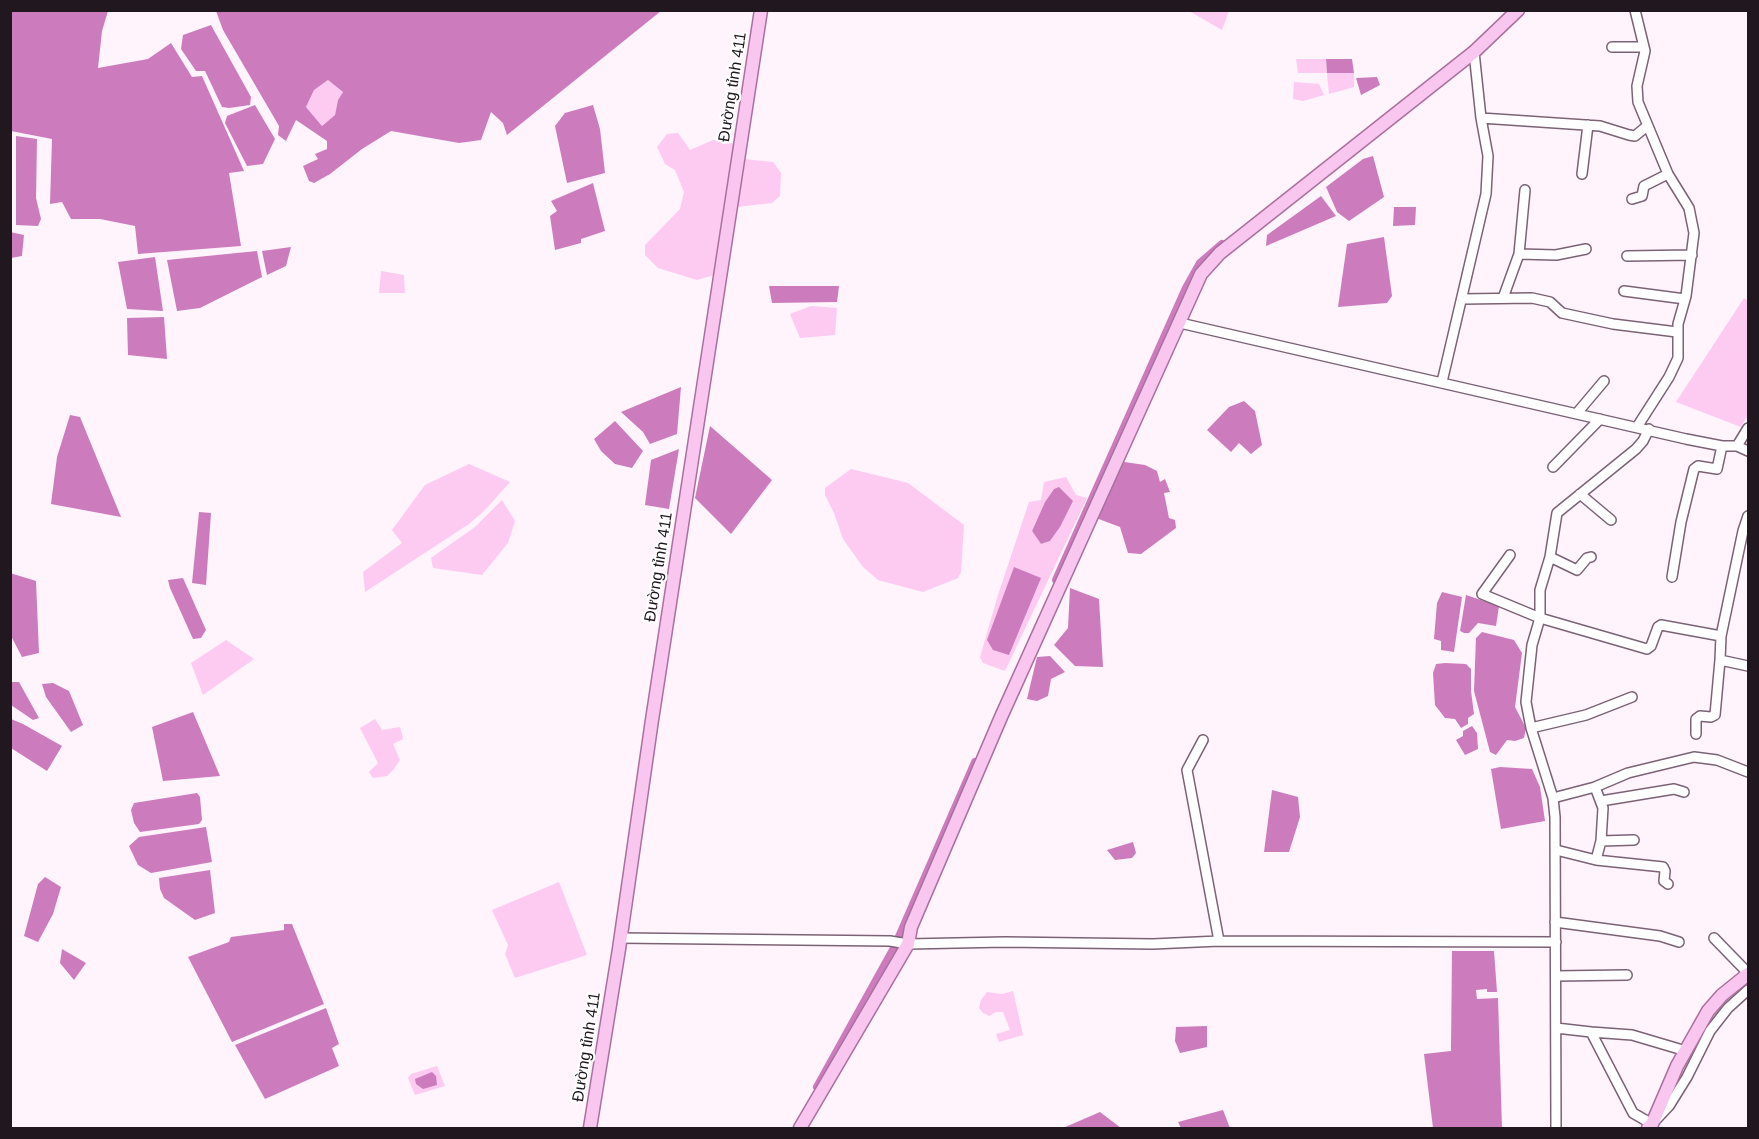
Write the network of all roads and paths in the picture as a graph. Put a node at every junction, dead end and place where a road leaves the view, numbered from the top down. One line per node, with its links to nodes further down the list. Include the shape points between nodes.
1 (761, 10): 61 (main road, Đường tỉnh 411)
2 (1518, 10): 6 (main road)
3 (1635, 10): 5 (street)
4 (1612, 47): 5 (street)
5 (1644, 47): 9 (street, via 1636,94)
6 (1474, 52): 7 (street); 22 (main road, via 1220,253 1201,274)
7 (1481, 118): 8 (street); 20 (street, via 1488,156 1486,194)
8 (1588, 125): 9 (street, via 1635,136); 10 (street)
9 (1647, 126): 11 (street)
10 (1582, 174)
11 (1668, 174): 13 (street, via 1644,186 1642,196); 16 (street, via 1689,208 1694,233)
12 (1525, 190): 15 (street)
13 (1632, 199)
14 (1586, 249): 15 (street, via 1556,255)
15 (1518, 254): 19 (street)
16 (1692, 255): 17 (street); 21 (street)
17 (1627, 256)
18 (1624, 291): 21 (street)
19 (1503, 298): 20 (street); 23 (street, via 1532,298 1550,302 1562,313)
20 (1463, 299): 25 (street)
21 (1685, 299): 23 (street)
22 (1180, 323): 25 (street); 66 (main road, via 1001,717 911,927)
23 (1677, 332): 28 (street, via 1675,364)
24 (1604, 381): 26 (street)
25 (1442, 382): 26 (street)
26 (1577, 413): 27 (street)
27 (1600, 419): 28 (street); 34 (street)
28 (1638, 426): 30 (street)
29 (1749, 428): 32 (street)
30 (1649, 429): 31 (street); 35 (street, via 1636,449)
31 (1722, 446): 32 (street); 41 (street, via 1717,469 1694,469)
32 (1737, 446): 33 (street)
33 (1749, 451)
34 (1553, 466)
35 (1580, 494): 37 (street); 39 (street, via 1557,513)
36 (1749, 516): 43 (street)
37 (1611, 520)
38 (1510, 555): 42 (street, via 1482,594)
39 (1550, 557): 40 (street, via 1577,570); 42 (street, via 1540,590)
40 (1591, 557)
41 (1672, 577)
42 (1540, 618): 43 (street, via 1647,649 1661,625); 47 (street, via 1532,645 1526,702)
43 (1721, 636): 44 (street)
44 (1720, 660): 45 (street); 48 (street, via 1715,715 1696,719)
45 (1749, 666)
46 (1632, 697): 47 (street, via 1586,715)
47 (1531, 728): 53 (street)
48 (1696, 734)
49 (1203, 740): 63 (street, via 1187,770)
50 (1749, 772): 51 (street, via 1717,760 1694,757)
51 (1595, 787): 53 (street); 54 (street)
52 (1684, 792): 54 (street, via 1674,789)
53 (1553, 798): 57 (street)
54 (1601, 801): 56 (street)
55 (1634, 840): 56 (street)
56 (1601, 841): 58 (street)
57 (1556, 850): 58 (street); 60 (street)
58 (1596, 860): 59 (street, via 1663,867)
59 (1668, 884)
60 (1555, 922): 64 (street); 65 (street)
61 (620, 938): 66 (street); 77 (main road, Đường tỉnh 411)
62 (1714, 938): 67 (street)
63 (1219, 940): 64 (street); 66 (street, via 1153,944)
64 (1556, 942): 69 (street)
65 (1679, 942)
66 (908, 944): 78 (main road)
67 (1749, 973): 71 (main road)
68 (1627, 975): 69 (street)
69 (1556, 976): 72 (street)
70 (1746, 991): 71 (street); 75 (street, via 1710,1031)
71 (1716, 1002): 74 (main road)
72 (1556, 1028): 73 (street); 79 (street)
73 (1591, 1032): 74 (street); 76 (street, via 1633,1113)
74 (1688, 1046): 75 (street); 76 (main road)
75 (1689, 1075): 76 (street)
76 (1650, 1126)
77 (590, 1128)
78 (800, 1128)
79 (1556, 1128)

